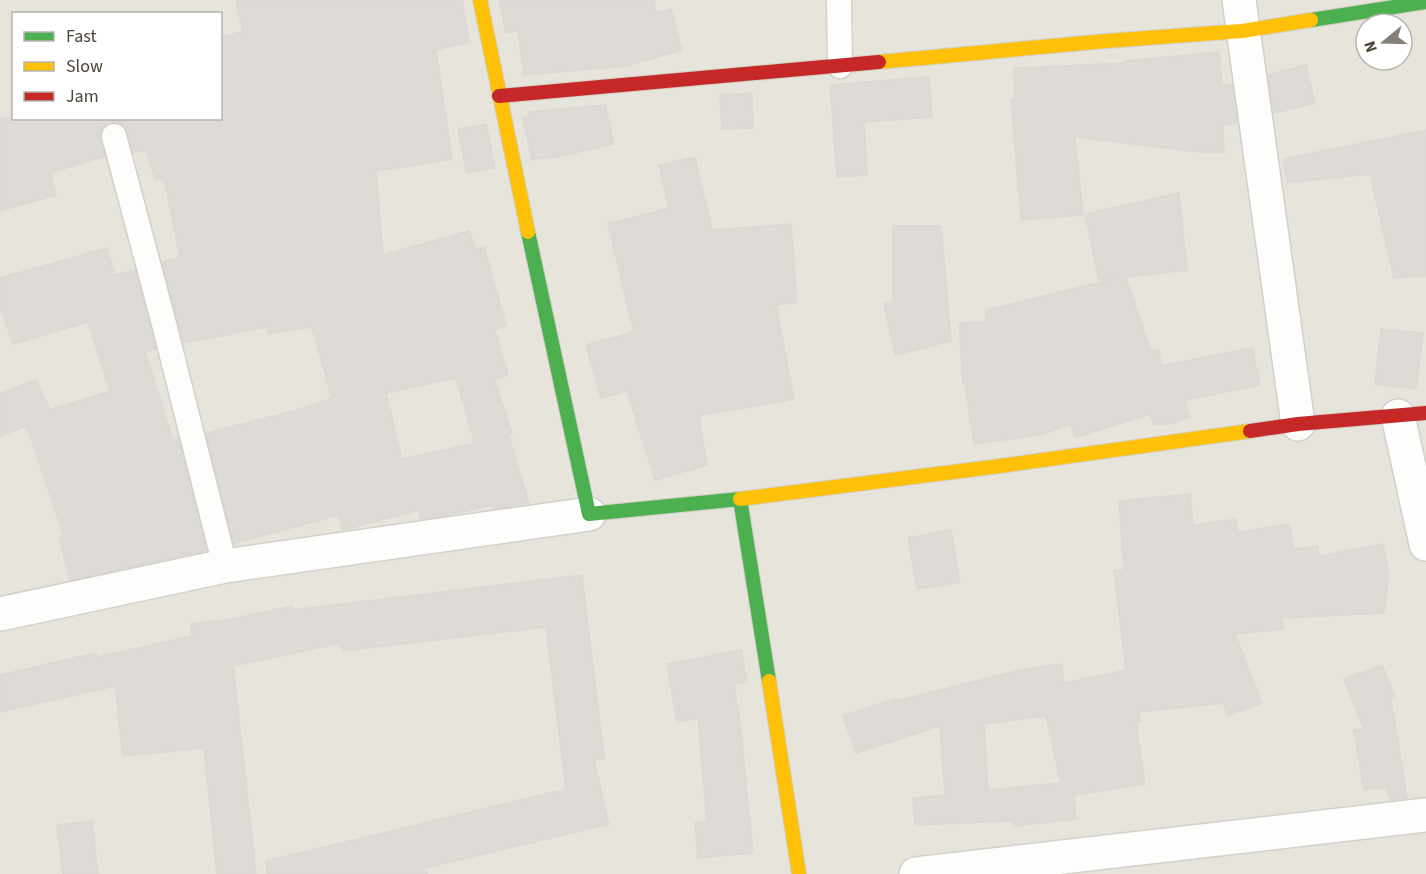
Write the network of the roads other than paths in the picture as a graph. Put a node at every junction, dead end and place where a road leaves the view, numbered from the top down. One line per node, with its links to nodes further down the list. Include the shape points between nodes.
1 (480, 0): 6 (street)
2 (838, 0): 5 (lane)
3 (1426, 2): 4 (street)
4 (1241, 16): 5 (street, via 1106,42); 9 (street)
5 (840, 66): 6 (street)
6 (499, 96): 11 (street)
7 (114, 136): 13 (lane)
8 (1412, 415): 9 (street); 12 (street)
9 (1298, 424): 10 (street)
10 (740, 499): 11 (street); 16 (street)
11 (588, 514): 13 (street)
12 (1426, 544)
13 (225, 566): 14 (street)
14 (0, 614)
15 (1426, 814): 17 (street)
16 (799, 874)
17 (916, 874)

